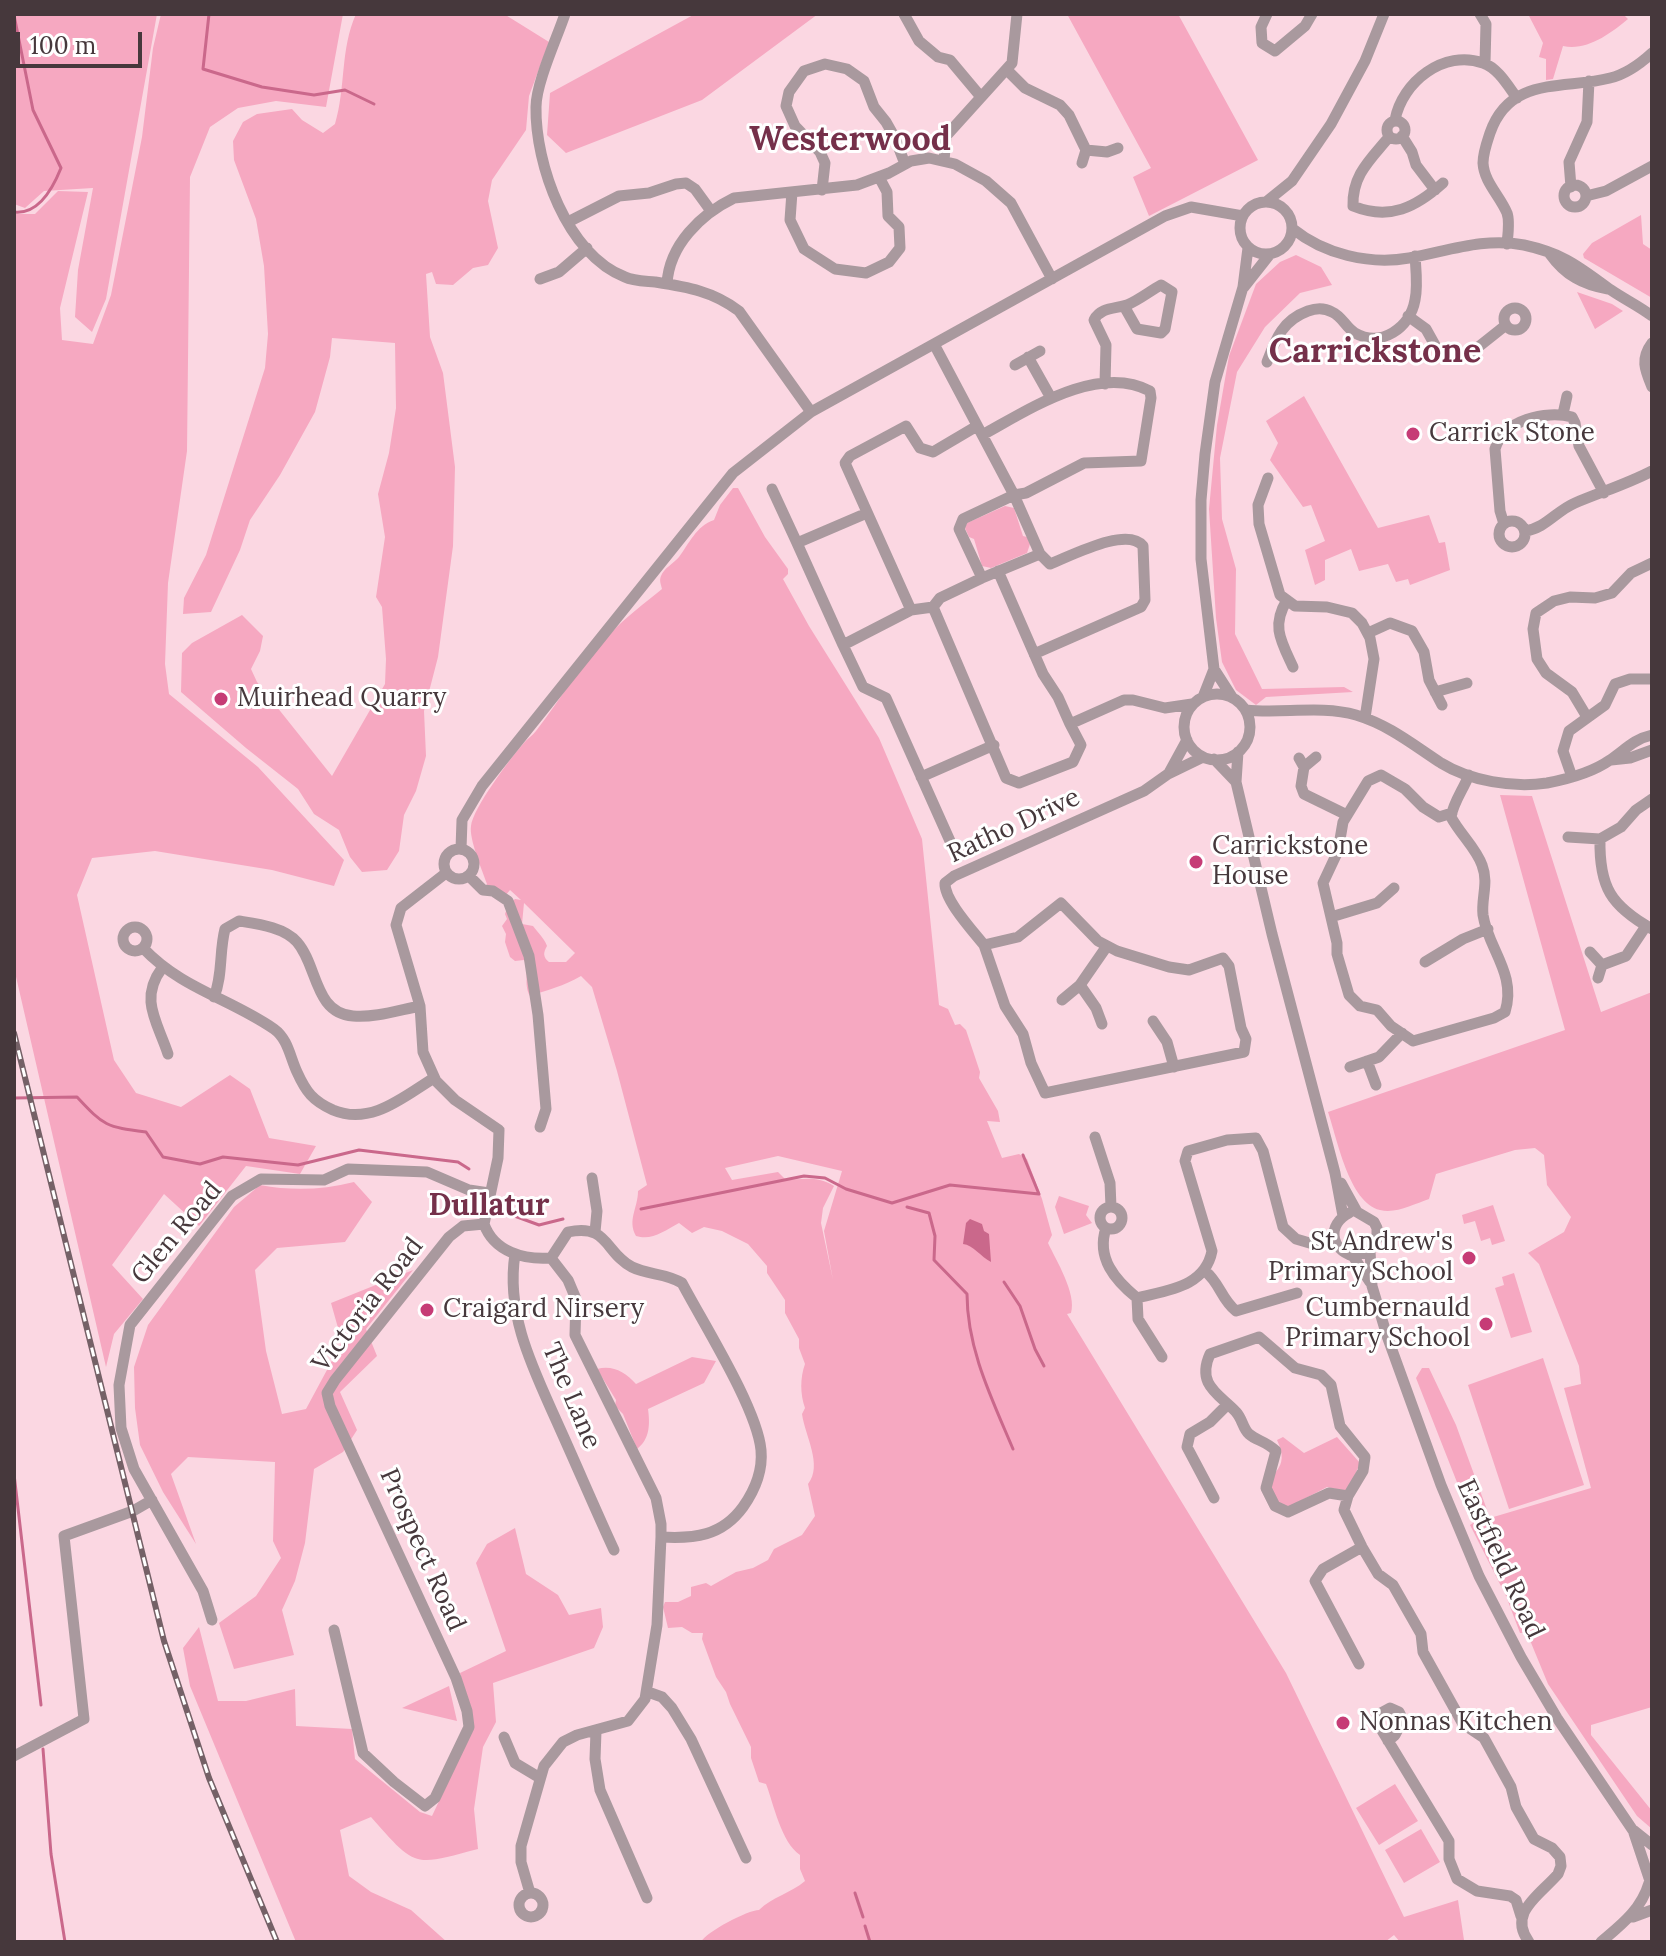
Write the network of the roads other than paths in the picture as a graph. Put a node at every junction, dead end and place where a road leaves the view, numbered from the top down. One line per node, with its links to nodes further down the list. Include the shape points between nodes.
1 (565, 14): 36 (street, via 536,104 545,169)
2 (904, 14): 12 (street, via 919,41 950,60)
3 (1017, 14): 10 (street)
4 (1267, 14): 5 (street, via 1262,43 1275,51)
5 (1312, 14)
6 (1384, 14): 25 (street, via 1341,108)
7 (1480, 14): 9 (street, via 1486,24)
8 (1652, 53): 11 (street, via 1626,73)
9 (1485, 63): 13 (street); 14 (street, via 1454,61 1419,76)
10 (1007, 70): 12 (street); 18 (street, via 1025,88 1060,105)
11 (1589, 81): 13 (street, via 1560,83); 27 (street, via 1587,122 1569,162)
12 (981, 97): 19 (street, via 946,136)
13 (1517, 98): 40 (street, via 1494,121 1483,161 1508,215)
14 (1395, 120): 15 (street, via 1404,126); 16 (street, via 1387,126)
15 (1402, 136): 16 (street); 16 (street, via 1416,165 1439,187 1413,207 1384,212 1353,206 1361,169)
16 (1389, 137)
17 (1118, 148): 18 (street)
18 (1086, 150): 20 (street)
19 (944, 161): 21 (street, via 929,158); 46 (street, via 986,181 1011,203)
20 (1082, 163)
21 (905, 164): 24 (street); 28 (street, via 864,81 847,69 825,64 804,71 786,106 825,163)
22 (1652, 166): 30 (street)
23 (699, 174): 26 (street)
24 (879, 177): 28 (street); 29 (street, via 887,192 888,216 899,227 900,248 889,262 866,273 835,269 804,249 790,220)
25 (1292, 181): 31 (street); 32 (street)
26 (686, 183): 33 (street); 36 (street, via 619,196)
27 (1571, 187): 30 (street, via 1581,187); 30 (street, via 1565,196 1570,206 1580,206)
28 (822, 190): 29 (street)
29 (792, 192): 33 (street, via 734,198)
30 (1586, 196)
31 (1266, 202): 32 (street); 35 (street)
32 (1286, 210): 37 (street)
33 (711, 211): 48 (street, via 675,253)
34 (1221, 214): 35 (street); 38 (street); 46 (street, via 1191,207 1165,216)
35 (1243, 216): 38 (street)
36 (568, 222): 42 (street)
37 (1293, 229): 39 (street); 41 (street)
38 (1240, 233): 43 (street)
39 (1309, 242): 41 (street); 45 (street, via 1348,256)
40 (1507, 244): 45 (street, via 1469,244); 52 (street, via 1581,266)
41 (1285, 247): 44 (street)
42 (587, 248): 47 (street); 48 (street, via 625,278)
43 (1248, 248): 44 (street); 49 (street)
44 (1270, 254): 49 (street)
45 (1415, 256): 51 (street, via 1416,299)
46 (1052, 279): 55 (street)
47 (548, 280)
48 (667, 284): 64 (street, via 699,289 739,311)
49 (1243, 287): 87 (street, via 1215,382 1203,472 1201,559)
50 (1124, 306): 50 (street, via 1161,285 1172,292 1161,333 1137,329); 60 (street, via 1095,318 1106,345)
51 (1408, 316): 53 (street, via 1451,356 1472,352); 58 (street, via 1397,331 1368,338 1354,333 1332,311 1312,309 1284,326)
52 (1652, 316)
53 (1506, 325)
54 (1652, 343): 61 (street, via 1644,355)
55 (934, 344): 64 (street); 66 (street)
56 (1040, 351): 57 (street)
57 (1028, 357): 59 (street); 63 (street)
58 (1267, 362)
59 (1015, 365)
60 (1105, 384): 63 (street); 71 (street, via 1150,391 1141,461 1084,463)
61 (1652, 387)
62 (1567, 396): 65 (street)
63 (1051, 398): 66 (street)
64 (811, 412): 122 (street, via 733,473 520,738 462,820)
65 (1563, 414): 70 (street, via 1572,417 1579,446); 73 (street, via 1529,418 1498,441 1498,502)
66 (980, 430): 71 (street); 72 (street, via 933,452 920,448 906,426 850,456 846,467)
67 (1652, 471): 70 (street)
68 (1268, 478): 80 (street, via 1258,505 1259,524 1280,595)
69 (772, 489): 75 (street)
70 (1604, 493): 74 (street, via 1571,504 1554,519)
71 (1014, 495): 76 (street); 79 (street, via 959,524)
72 (867, 513): 75 (street); 82 (street)
73 (1504, 524): 74 (street, via 1516,522); 74 (street, via 1499,535 1510,547 1522,543)
74 (1525, 531)
75 (797, 543): 84 (street)
76 (1040, 554): 78 (street); 85 (street, via 1050,564 1107,541 1140,541 1145,600 1141,607)
77 (1652, 563): 98 (street, via 1631,573 1612,593 1562,599 1536,613 1537,659 1546,673 1572,692)
78 (998, 571): 79 (street); 85 (street)
79 (982, 578): 81 (street, via 940,598)
80 (1287, 600): 83 (street, via 1295,606 1352,613); 86 (street, via 1279,614 1279,636)
81 (933, 607): 82 (street); 105 (street)
82 (911, 610): 84 (street)
83 (1368, 633): 90 (street, via 1390,623 1412,631); 99 (street, via 1374,659)
84 (843, 645): 113 (street, via 863,687 886,698)
85 (1034, 654): 101 (street)
86 (1293, 667)
87 (1214, 669): 91 (street); 92 (street)
88 (1652, 679): 98 (street, via 1615,684 1605,705)
89 (1467, 683): 90 (street)
90 (1435, 692): 94 (street)
91 (1203, 697): 92 (street); 93 (street)
92 (1232, 697): 96 (street)
93 (1192, 704): 95 (street); 100 (street)
94 (1442, 705)
95 (1165, 708): 100 (street); 101 (street, via 1124,700)
96 (1246, 710): 97 (street); 102 (street)
97 (1274, 713): 99 (street, via 1330,711); 102 (street)
98 (1587, 717): 114 (street, via 1569,731 1563,751)
99 (1365, 718): 112 (street)
100 (1184, 723): 104 (street)
101 (1070, 724): 105 (street, via 1081,745 1073,762 1019,783 1006,778)
102 (1250, 729): 107 (street)
103 (1652, 735): 110 (street)
104 (1187, 740): 109 (street); 111 (street, Ratho Drive)
105 (994, 745): 113 (street)
106 (1652, 750): 110 (street)
107 (1238, 752): 109 (street); 115 (street, Eastfield Road)
108 (1316, 757): 118 (street, via 1302,762 1304,794)
109 (1209, 758): 111 (street, Ratho Drive); 115 (street, Eastfield Road)
110 (1611, 760): 114 (street)
111 (1168, 774): 129 (street, Ratho Drive, via 1144,791 945,883 948,899)
112 (1469, 775): 114 (street, via 1516,784); 117 (street)
113 (921, 777): 121 (street)
114 (1572, 777)
115 (1236, 782): 154 (street, Eastfield Road)
116 (1652, 799): 120 (street)
117 (1452, 813): 118 (street, via 1439,817 1381,775 1368,781); 128 (street, via 1482,865)
118 (1347, 815): 126 (street, via 1323,883)
119 (1568, 837): 120 (street)
120 (1600, 839): 127 (street, via 1601,869 1616,905)
121 (950, 841)
122 (461, 849): 123 (street, via 445,859); 124 (street, via 473,859)
123 (446, 873): 124 (street, via 456,879); 140 (street, via 401,908 396,925)
124 (469, 876): 150 (street, via 483,890 508,901 529,956 546,1109)
125 (1394, 888): 126 (street, via 1377,903)
126 (1331, 917): 143 (street, via 1349,995 1360,1006 1377,1010)
127 (1649, 927): 134 (street, via 1626,956)
128 (1488, 929): 133 (street); 143 (street, via 1507,982 1505,1012 1413,1041)
129 (984, 945): 130 (street, Ratho Drive, via 1018,937 1061,903); 146 (street, Ratho Drive, via 1045,1093)
130 (1107, 946): 137 (street); 146 (street, Ratho Drive, via 1169,967 1189,970 1223,958 1229,966 1246,1039 1244,1052)
131 (143, 948): 135 (street)
132 (1590, 952): 134 (street)
133 (1425, 962)
134 (1602, 965): 136 (street)
135 (162, 968): 138 (street); 144 (street, via 150,994 168,1036)
136 (1598, 978)
137 (1080, 985): 139 (street); 142 (street)
138 (214, 997): 140 (street, via 225,929 239,921 277,930 296,941 332,1009 371,1016); 148 (street, via 276,1030 310,1098 345,1115 367,1115 393,1105)
139 (1062, 1000)
140 (420, 1006): 148 (street, via 423,1052)
141 (1153, 1021): 146 (street, via 1167,1042)
142 (1102, 1024)
143 (1402, 1033): 145 (street, via 1379,1057)
144 (168, 1054)
145 (1367, 1061): 147 (street); 149 (street)
146 (1174, 1067)
147 (1350, 1067)
148 (434, 1078): 156 (street, via 455,1100 499,1130)
149 (1376, 1085)
150 (540, 1127)
151 (1095, 1137): 152 (street)
152 (1101, 1155): 153 (street); 169 (street, via 1111,1207 1121,1214 1121,1220 1106,1228 1103,1252 1120,1283)
153 (1088, 1159)
154 (1335, 1173): 157 (street, Eastfield Road); 158 (street, Eastfield Road)
155 (592, 1178): 160 (street)
156 (489, 1193): 159 (street); 175 (street, Glen Road, via 427,1172 348,1169 324,1180 261,1179 232,1196 130,1325 119,1385 121,1428 134,1469)
157 (1357, 1212): 158 (street); 162 (street, Eastfield Road, via 1377,1228)
158 (1343, 1216): 161 (street)
159 (484, 1224): 163 (street, via 494,1243); 171 (street, Victoria Road, via 463,1226 449,1237)
160 (595, 1232): 165 (street, via 568,1232); 176 (street, via 635,1269 682,1283 741,1395 761,1449 753,1493 737,1515 716,1532)
161 (1334, 1239): 164 (street, Eastfield Road); 166 (street, via 1313,1244 1296,1239 1283,1227 1256,1138 1227,1140 1188,1151 1185,1161 1212,1251)
162 (1370, 1251): 164 (street); 167 (street, Eastfield Road)
163 (515, 1254): 165 (street); 178 (street, The Lane, via 517,1322 528,1357)
164 (1353, 1256): 167 (street, Eastfield Road)
165 (551, 1258): 176 (street, via 576,1299 575,1335 656,1498)
166 (1205, 1271): 168 (street, via 1236,1311); 169 (street, via 1183,1286)
167 (1372, 1286): 188 (street, Eastfield Road, via 1441,1485 1479,1576 1550,1706)
168 (1297, 1293)
169 (1137, 1298): 170 (street, via 1138,1319)
170 (1162, 1357)
171 (327, 1393): 180 (street, Prospect Road, via 467,1711 469,1727 435,1798 425,1806 363,1753)
172 (1227, 1405): 173 (street, via 1249,1434 1276,1451 1266,1488 1275,1506 1288,1512 1329,1493); 173 (street, via 1210,1385 1205,1365 1210,1354 1259,1337 1295,1368 1321,1375 1331,1385 1340,1426 1365,1457); 174 (street, via 1187,1440)
173 (1348, 1496): 177 (street, via 1344,1510)
174 (1214, 1498)
175 (152, 1500): 179 (street, Glen Road, via 203,1591); 186 (street, via 64,1536 84,1719)
176 (661, 1537): 182 (street)
177 (1362, 1547): 181 (street, via 1323,1569 1315,1581); 196 (street, via 1407,1609 1421,1634 1423,1652 1463,1724 1484,1738 1534,1839 1560,1857 1558,1874)
178 (614, 1550)
179 (212, 1620)
180 (334, 1630)
181 (1359, 1664)
182 (648, 1692): 183 (street, via 628,1721); 190 (street, via 662,1697 691,1739)
183 (596, 1731): 187 (street, via 563,1742); 194 (street, via 600,1790)
184 (504, 1737): 187 (street, via 515,1763)
185 (1388, 1741): 196 (street, via 1449,1841 1457,1879 1477,1891 1510,1896)
186 (14, 1756)
187 (540, 1778): 193 (street, via 521,1846)
188 (1632, 1829): 189 (street, Eastfield Road); 192 (street, Eastfield Road)
189 (1652, 1845)
190 (746, 1858)
191 (1652, 1865): 192 (street)
192 (1650, 1884): 197 (street)
193 (530, 1893)
194 (647, 1898)
195 (1652, 1910): 197 (street)
196 (1521, 1916): 198 (street, via 1521,1930)
197 (1625, 1921): 199 (street)
198 (1529, 1942)
199 (1601, 1942)

